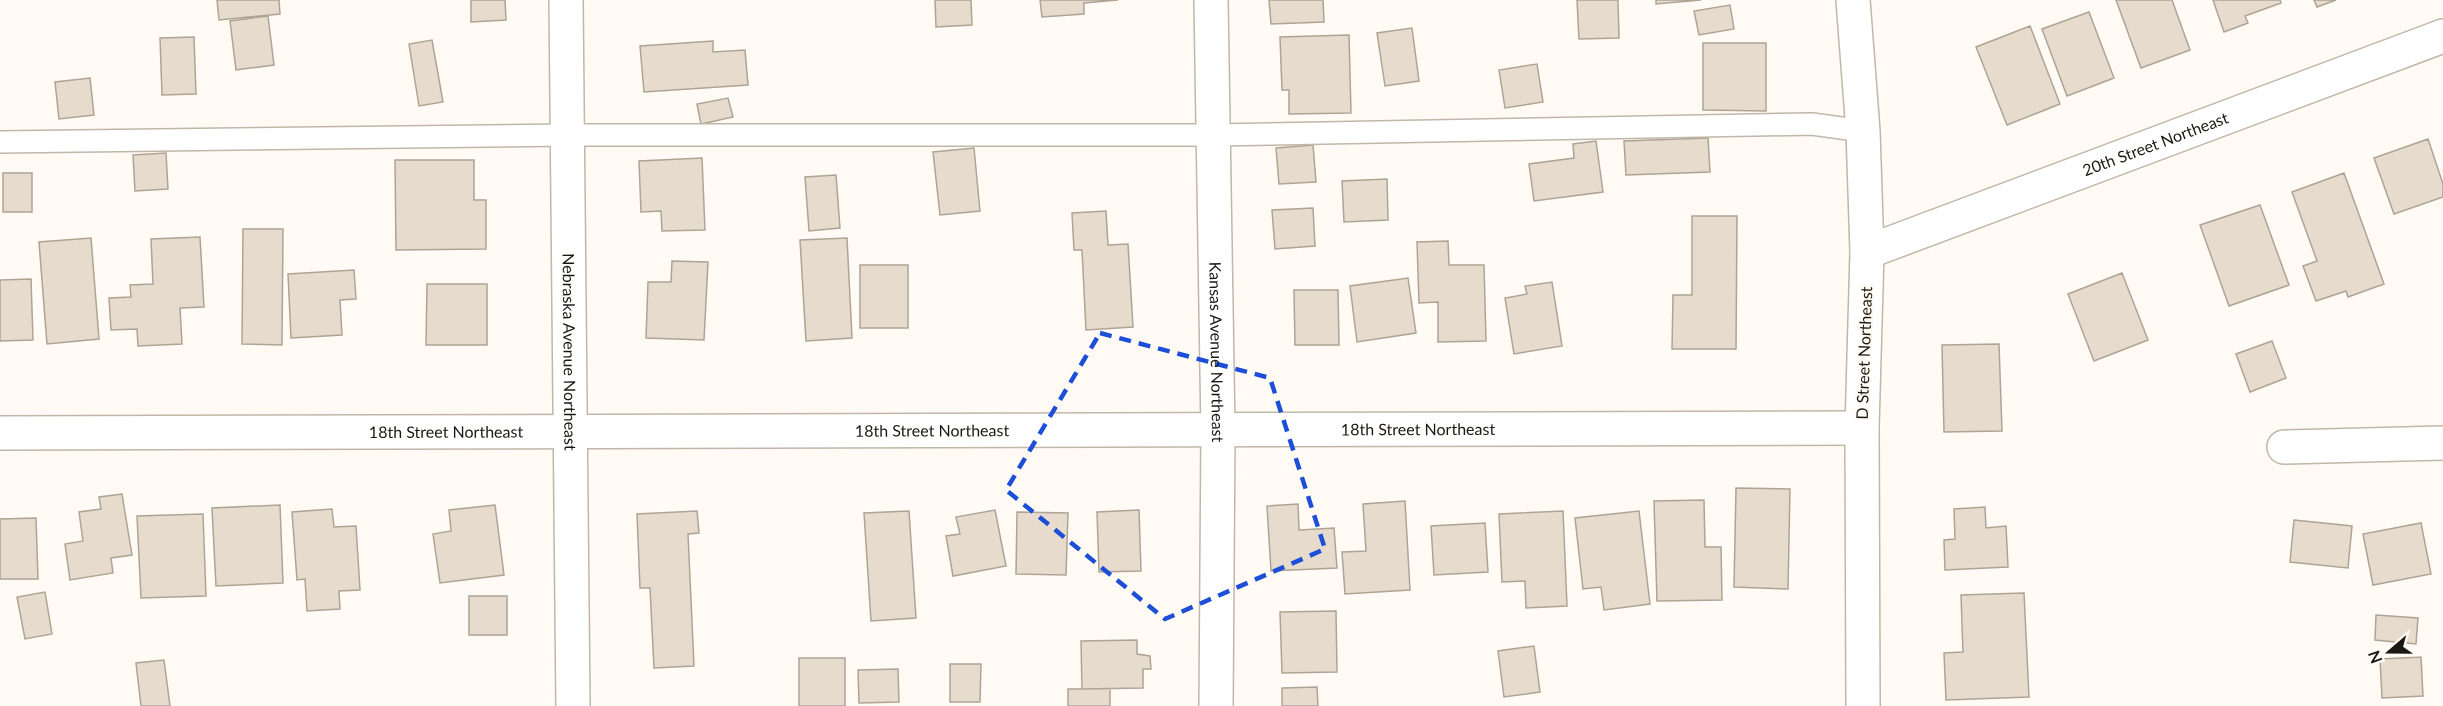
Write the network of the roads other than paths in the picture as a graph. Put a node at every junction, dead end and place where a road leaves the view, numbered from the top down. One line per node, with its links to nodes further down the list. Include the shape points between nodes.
1 (566, 0): 6 (street, Nebraska Avenue Northeast)
2 (1210, 0): 7 (street, Kansas Avenue Northeast)
3 (1852, 0): 5 (street, D Street Northeast)
4 (2443, 36): 9 (street, 20th Street Northeast)
5 (1863, 131): 7 (lane, via 1812,124); 9 (street, D Street Northeast)
6 (567, 135): 7 (lane); 8 (lane); 13 (street, Nebraska Avenue Northeast)
7 (1213, 135): 11 (street, Kansas Avenue Northeast)
8 (0, 142)
9 (1867, 252): 10 (street, D Street Northeast)
10 (1862, 428): 11 (street, 18th Street Northeast); 18 (street, D Street Northeast)
11 (1218, 431): 13 (street, 18th Street Northeast); 17 (street, Kansas Avenue Northeast)
12 (0, 433): 13 (street, 18th Street Northeast)
13 (571, 433): 16 (street, Nebraska Avenue Northeast)
14 (2443, 443): 15 (street)
15 (2284, 447)
16 (573, 706)
17 (1216, 706)
18 (1863, 706)

